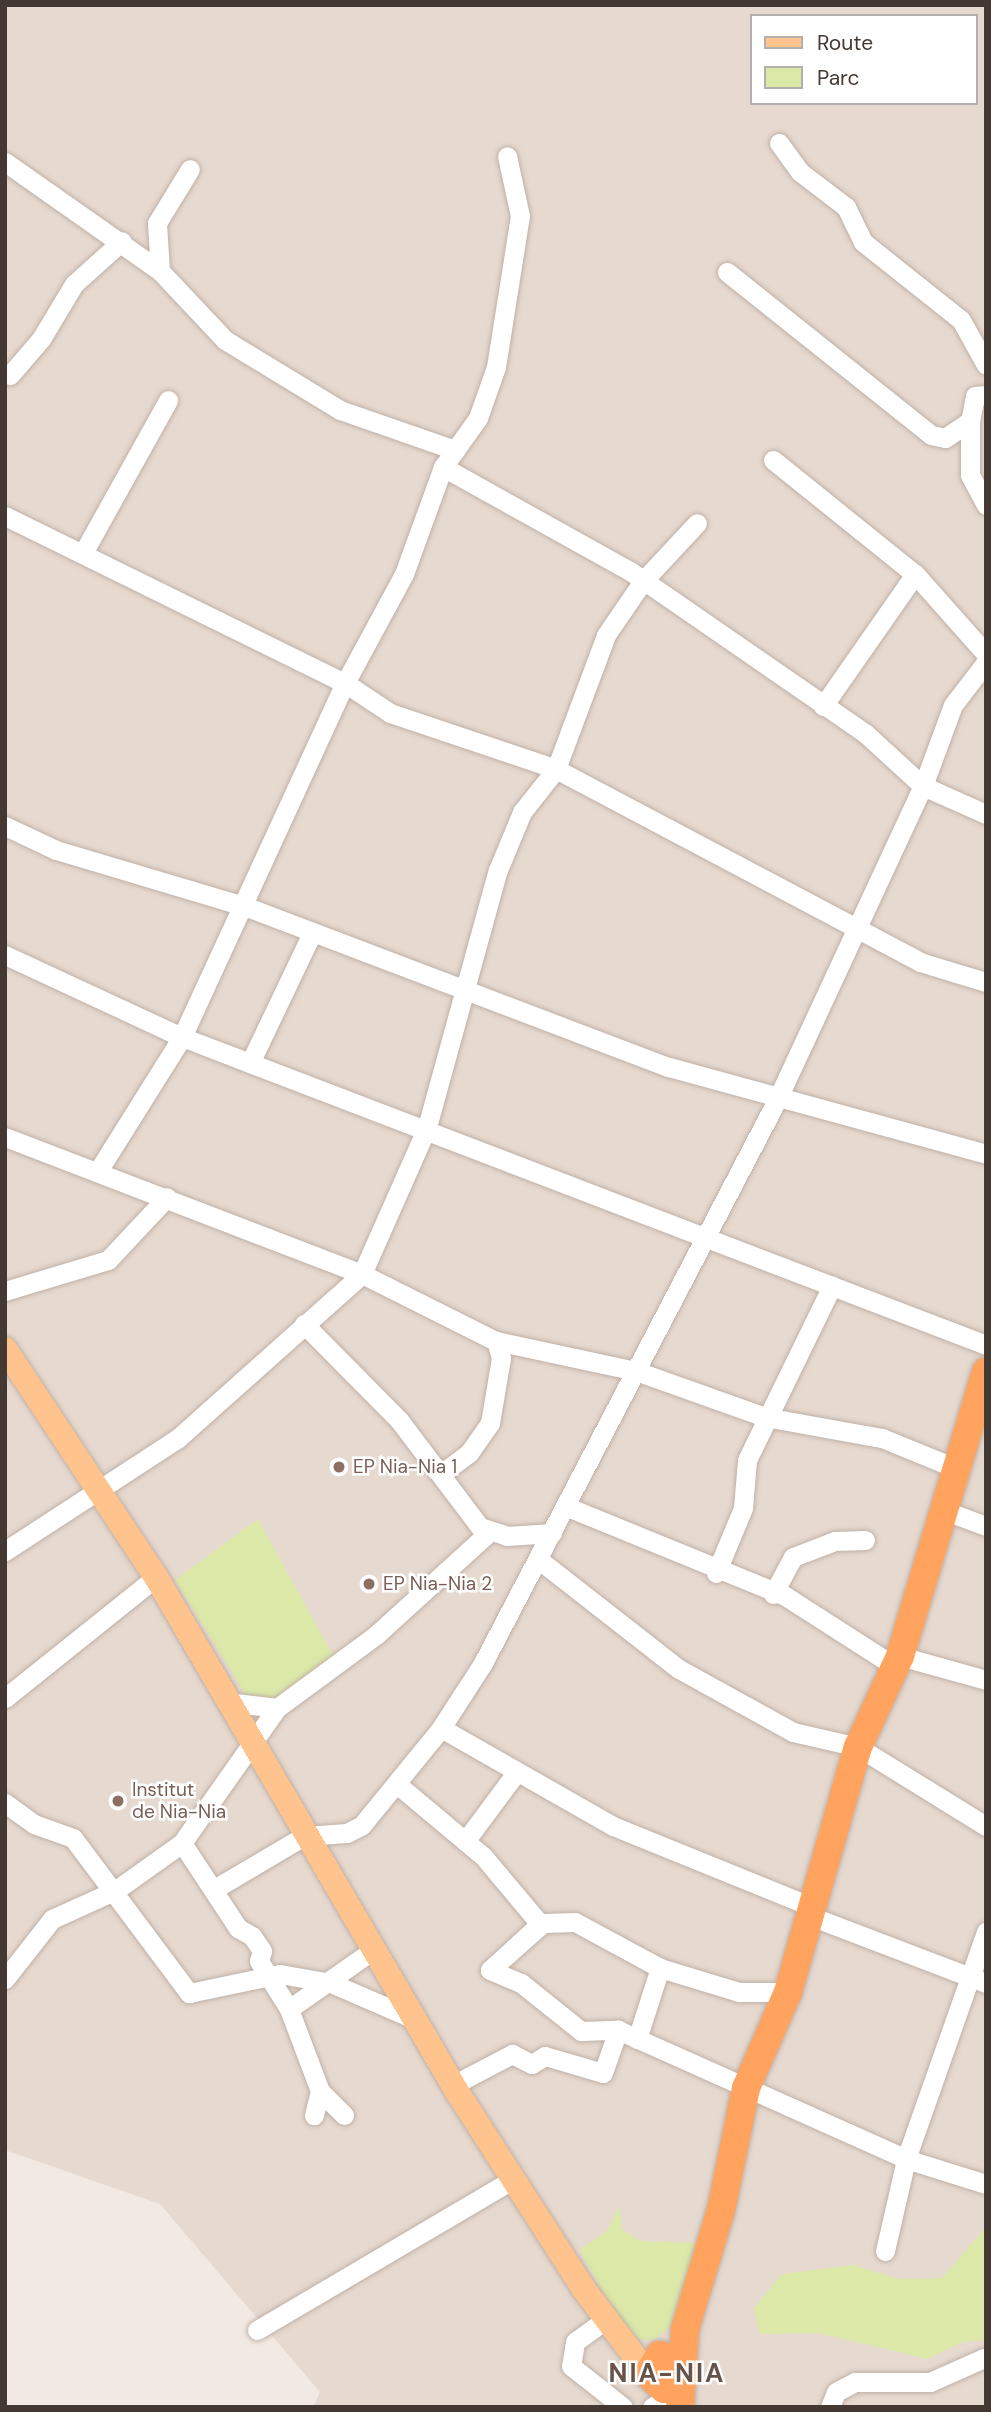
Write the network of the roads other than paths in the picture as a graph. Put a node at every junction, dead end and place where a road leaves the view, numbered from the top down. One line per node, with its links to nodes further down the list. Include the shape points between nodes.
1 (779, 143): 8 (street, via 800,172 846,207 863,242 961,320)
2 (507, 156): 13 (street, via 520,216 504,325 491,386)
3 (5, 162): 5 (street)
4 (190, 169): 6 (street, via 158,223)
5 (122, 241): 6 (street); 9 (street, via 74,284 41,339)
6 (160, 271): 13 (street, via 225,340 340,410)
7 (727, 272): 12 (street, via 931,435 945,438)
8 (986, 365)
9 (10, 374)
10 (986, 395): 12 (street, via 975,396)
11 (168, 400): 19 (street)
12 (970, 421): 16 (street, via 970,475)
13 (455, 450): 15 (street)
14 (773, 460): 20 (street)
15 (443, 467): 21 (street); 24 (street, via 404,574)
16 (986, 505)
17 (5, 516): 19 (street)
18 (697, 523): 21 (street)
19 (83, 553): 24 (street)
20 (915, 574): 22 (street); 25 (street)
21 (643, 581): 25 (street); 26 (street, via 593,658)
22 (986, 654)
23 (986, 662): 27 (street, via 953,705)
24 (345, 683): 26 (street, via 390,713); 30 (street)
25 (824, 706): 27 (street)
26 (556, 769): 31 (street); 35 (street, via 522,812 508,844)
27 (923, 786): 28 (street); 31 (street)
28 (986, 814)
29 (5, 826): 30 (street, via 56,850)
30 (247, 907): 32 (street); 36 (street)
31 (853, 927): 34 (street, via 920,962); 38 (street)
32 (312, 933): 35 (street); 37 (street)
33 (5, 955): 36 (street)
34 (986, 982)
35 (462, 991): 38 (street, via 620,1051); 39 (street)
36 (183, 1037): 37 (street); 42 (street)
37 (250, 1063): 39 (street)
38 (778, 1098): 41 (street); 44 (street)
39 (427, 1127): 44 (street); 45 (street)
40 (5, 1137): 42 (street)
41 (986, 1154)
42 (97, 1171): 43 (street)
43 (167, 1197): 45 (street); 47 (street, via 108,1260)
44 (708, 1235): 46 (street); 52 (street)
45 (362, 1274): 48 (street); 49 (street)
46 (832, 1286): 50 (street); 54 (street)
47 (5, 1291)
48 (304, 1324): 56 (street, via 399,1420); 57 (street, via 177,1439)
49 (496, 1341): 52 (street); 56 (street, via 501,1358 490,1423 469,1453)
50 (986, 1345)
51 (8, 1360): 57 (main road)
52 (636, 1371): 54 (street); 58 (street)
53 (986, 1372): 55 (highway)
54 (765, 1417): 55 (street, via 882,1438); 66 (street, via 743,1473 743,1508)
55 (953, 1467): 59 (highway)
56 (441, 1474): 61 (street)
57 (99, 1492): 64 (street); 67 (main road)
58 (565, 1506): 62 (street); 66 (street, via 654,1539)
59 (943, 1510): 60 (street); 69 (highway)
60 (986, 1526)
61 (488, 1533): 62 (street); 73 (street, via 366,1644)
62 (552, 1533): 65 (street)
63 (864, 1540): 68 (street, via 835,1541 793,1557)
64 (5, 1551)
65 (538, 1559): 74 (street); 75 (street, via 679,1669 793,1732)
66 (716, 1573): 68 (street)
67 (156, 1577): 71 (street); 72 (main road)
68 (773, 1594): 69 (street)
69 (897, 1661): 70 (street); 75 (highway)
70 (986, 1680)
71 (5, 1698)
72 (227, 1702): 73 (street); 76 (main road)
73 (277, 1708): 76 (street)
74 (442, 1728): 77 (street); 78 (street)
75 (858, 1747): 80 (street); 86 (highway)
76 (254, 1749): 81 (main road); 83 (street)
77 (516, 1773): 82 (street); 86 (street, via 613,1826)
78 (398, 1785): 81 (street, via 347,1833); 82 (street)
79 (5, 1803): 85 (street, via 34,1824 73,1838)
80 (986, 1826)
81 (304, 1836): 84 (street); 88 (main road)
82 (466, 1840): 90 (street, via 540,1924)
83 (182, 1843): 84 (street); 85 (street)
84 (216, 1888): 91 (street, via 239,1928 262,1951 259,1961)
85 (116, 1890): 91 (street, via 189,1993); 92 (street, via 52,1919)
86 (814, 1912): 93 (street); 95 (highway)
87 (986, 1932): 93 (street)
88 (373, 1951): 94 (street); 97 (main road)
89 (660, 1968): 90 (street, via 575,1922 543,1923); 95 (street, via 739,1992); 99 (street)
90 (490, 1970): 98 (street, via 521,1983 581,2031)
91 (268, 1976): 94 (street); 96 (street)
92 (5, 1979)
93 (977, 1979): 105 (street)
94 (331, 1983): 96 (street); 97 (street)
95 (788, 1992): 101 (highway)
96 (289, 2009): 102 (street)
97 (414, 2019): 100 (main road)
98 (618, 2030): 99 (street); 100 (street, via 603,2073 545,2056 532,2063 512,2053)
99 (638, 2039): 101 (street)
100 (453, 2085): 106 (main road)
101 (746, 2088): 105 (street); 112 (highway, via 721,2210 685,2329)
102 (320, 2091): 103 (street); 104 (street)
103 (314, 2115)
104 (344, 2115)
105 (906, 2159): 107 (street); 108 (street)
106 (513, 2179): 109 (main road); 110 (street)
107 (986, 2184)
108 (885, 2251)
109 (605, 2319): 112 (main road); 113 (street, via 575,2342 571,2367)
110 (257, 2330)
111 (984, 2358): 114 (street, via 930,2382 855,2382 836,2392)
112 (662, 2381)
113 (623, 2407)
114 (830, 2407)

